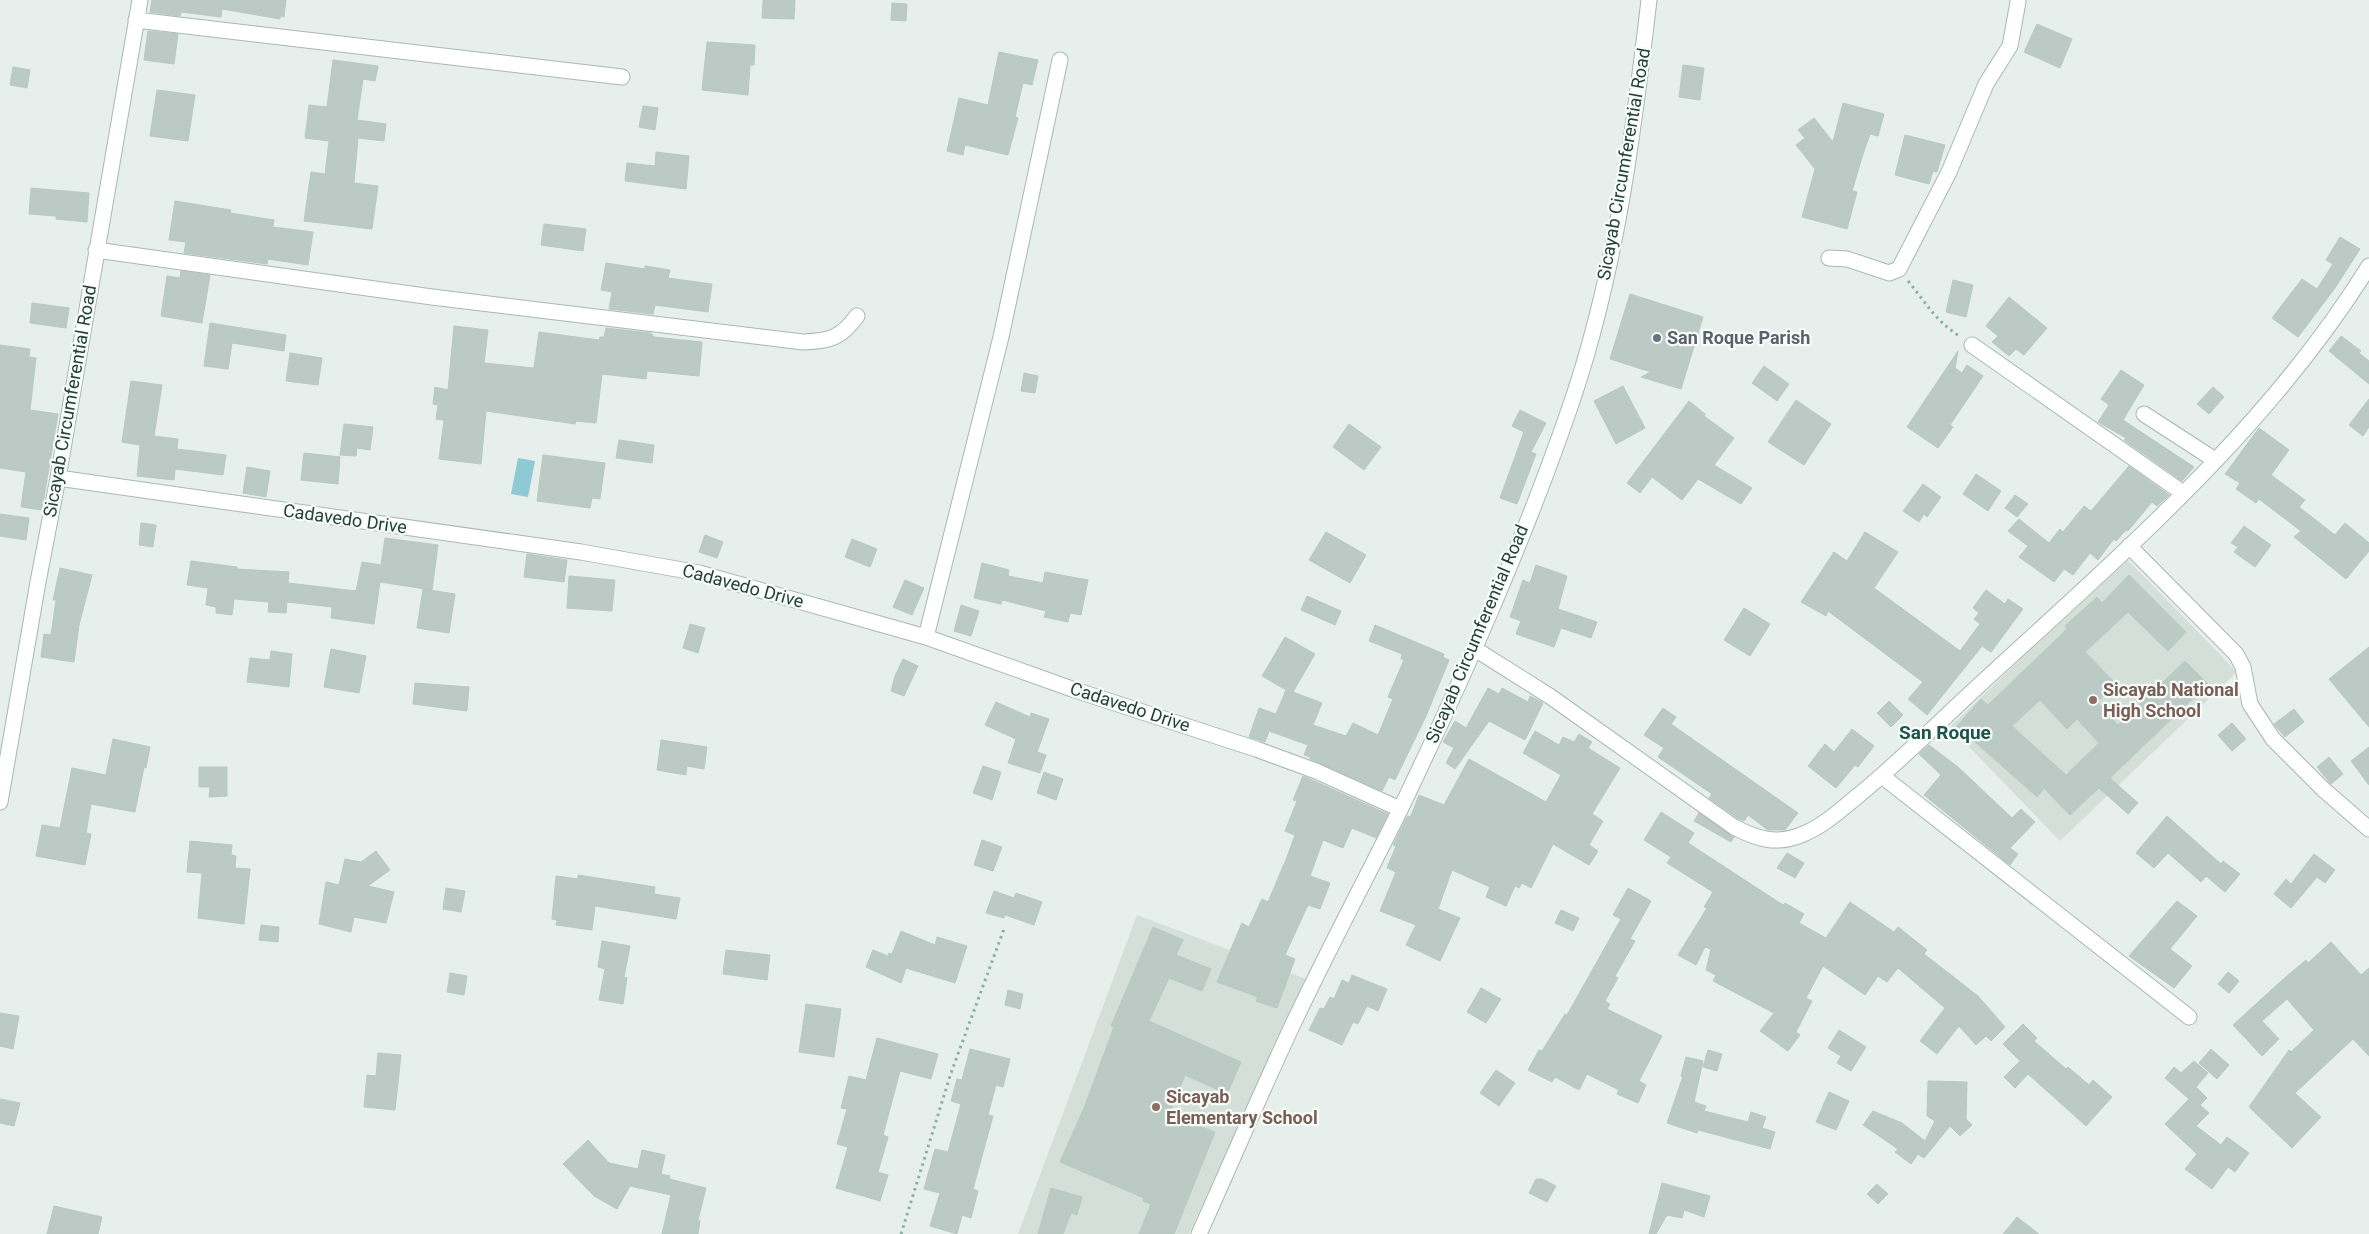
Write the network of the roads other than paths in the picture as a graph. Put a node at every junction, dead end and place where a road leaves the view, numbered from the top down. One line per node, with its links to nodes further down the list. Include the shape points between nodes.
1 (140, 0): 4 (street, Sicayab Circumferential Road)
2 (1649, 0): 18 (street, Sicayab Circumferential Road, via 1636,111 1616,230 1591,336 1570,409)
3 (2018, 2): 8 (street, via 2010,46 1986,84 1948,172 1898,269 1889,273 1847,259)
4 (136, 20): 6 (street); 7 (street, Sicayab Circumferential Road)
5 (1060, 60): 17 (street, via 1004,327)
6 (622, 77)
7 (96, 250): 10 (street, via 432,297 803,342 824,341 845,332); 14 (street, Sicayab Circumferential Road)
8 (1830, 258)
9 (2369, 266): 13 (street, via 2303,360)
10 (856, 316)
11 (1972, 345): 15 (street)
12 (2144, 414): 13 (street)
13 (2215, 460): 15 (street)
14 (58, 478): 17 (street, Cadavedo Drive, via 582,552 699,573); 20 (street, Sicayab Circumferential Road)
15 (2183, 493): 16 (street)
16 (2129, 546): 19 (street); 22 (street, via 2236,654 2243,667 2250,704 2273,739)
17 (926, 637): 21 (street, Cadavedo Drive, via 1256,749 1316,771)
18 (1475, 649): 19 (street, via 1754,837 1786,839 1801,835 1824,824); 21 (street, Sicayab Circumferential Road)
19 (1882, 776): 23 (street)
20 (0, 802)
21 (1400, 809): 24 (street, Sicayab Circumferential Road, via 1295,1022)
22 (2369, 829)
23 (2189, 1017)
24 (1199, 1234)

